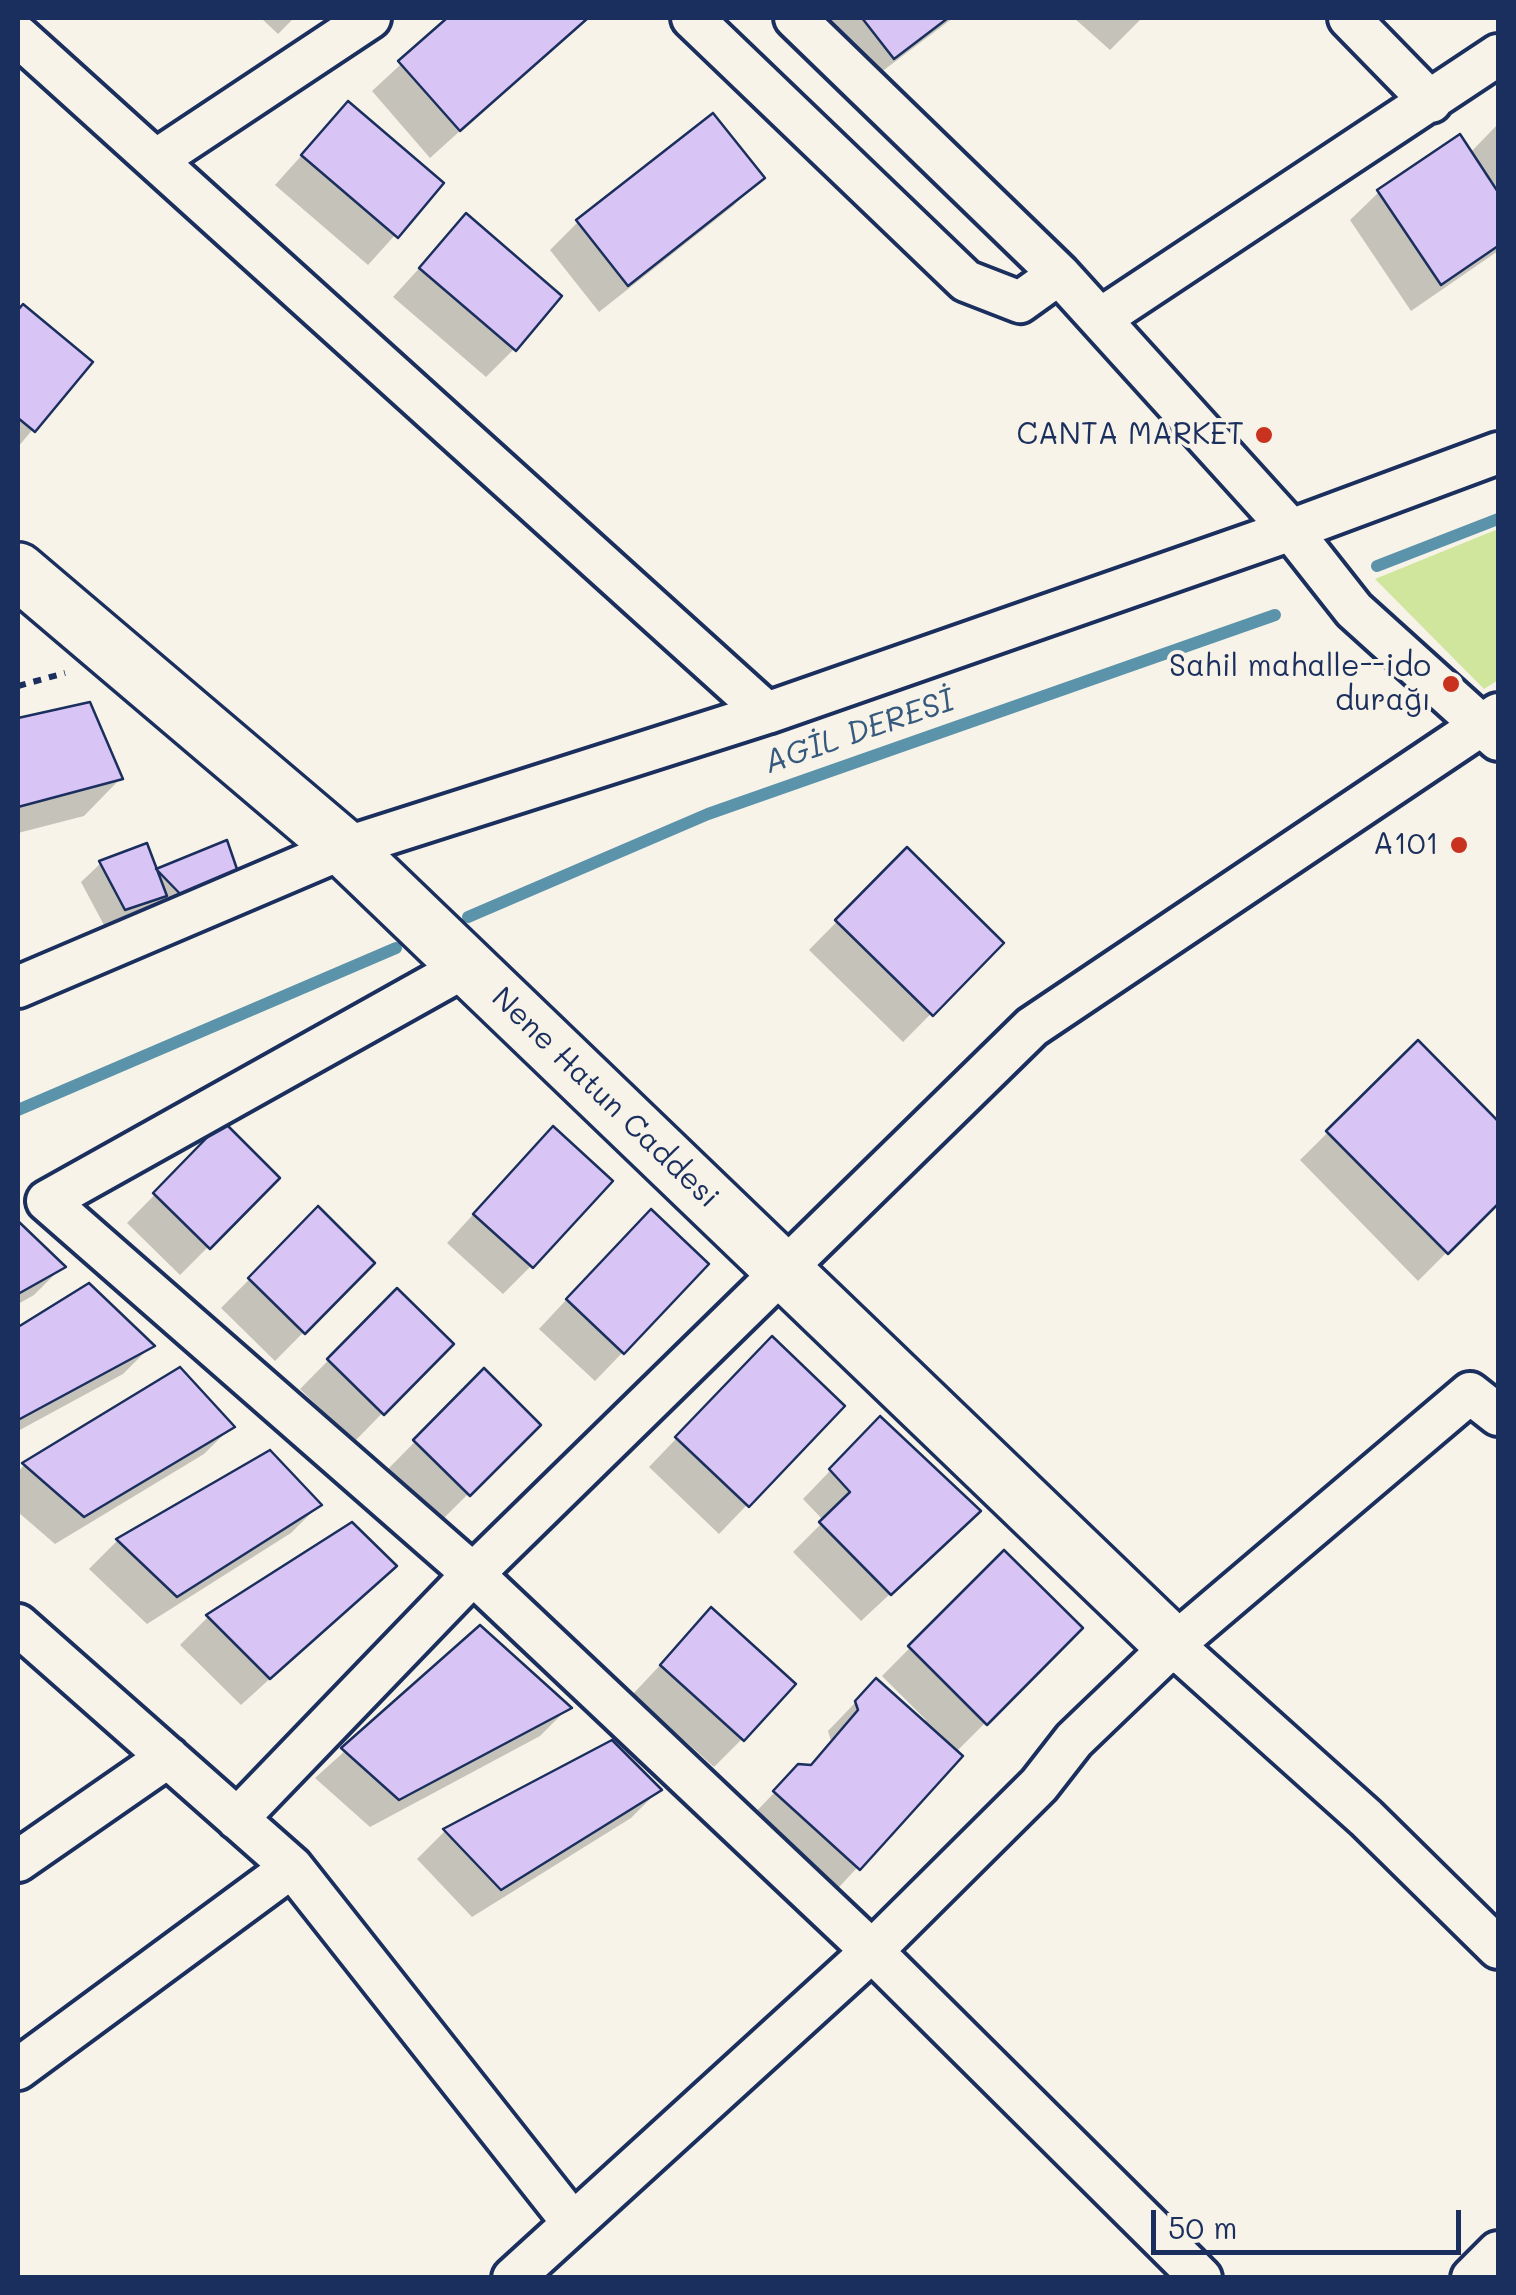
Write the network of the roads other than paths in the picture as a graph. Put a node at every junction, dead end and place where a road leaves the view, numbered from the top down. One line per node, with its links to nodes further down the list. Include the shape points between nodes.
1 (370, 18): 8 (street)
2 (692, 18): 9 (street, via 966,282 1020,302)
3 (795, 18): 9 (street)
4 (1349, 18): 7 (street)
5 (18, 36): 8 (street)
6 (1498, 55): 7 (street)
7 (1431, 102): 10 (street)
8 (156, 160): 14 (street)
9 (1059, 274): 10 (street)
10 (1100, 318): 12 (street)
11 (1498, 452): 12 (street)
12 (1291, 530): 14 (street); 15 (street, via 1354,610)
13 (18, 572): 16 (street, Nene Hatun Caddesi)
14 (768, 713): 16 (street)
15 (1492, 726): 19 (street, via 1032,1027)
16 (344, 848): 17 (street, Nene Hatun Caddesi); 18 (street)
17 (467, 966): 19 (street, Nene Hatun Caddesi); 21 (street, via 48,1201)
18 (18, 987)
19 (783, 1270): 21 (street); 23 (street, Nene Hatun Caddesi)
20 (1498, 1416): 23 (street, via 1470,1393)
21 (473, 1574): 25 (street); 29 (street)
22 (18, 1626): 24 (street)
23 (1174, 1646): 28 (street, via 1366,1818); 29 (street)
24 (168, 1758): 25 (street); 26 (street)
25 (238, 1819): 27 (street)
26 (18, 1860)
27 (292, 1867): 30 (street); 31 (street)
28 (1498, 1948)
29 (872, 1951): 31 (street); 34 (street)
30 (18, 2069)
31 (574, 2223): 33 (street)
32 (1498, 2252): 35 (street)
33 (513, 2278)
34 (1201, 2278)
35 (1472, 2278)

